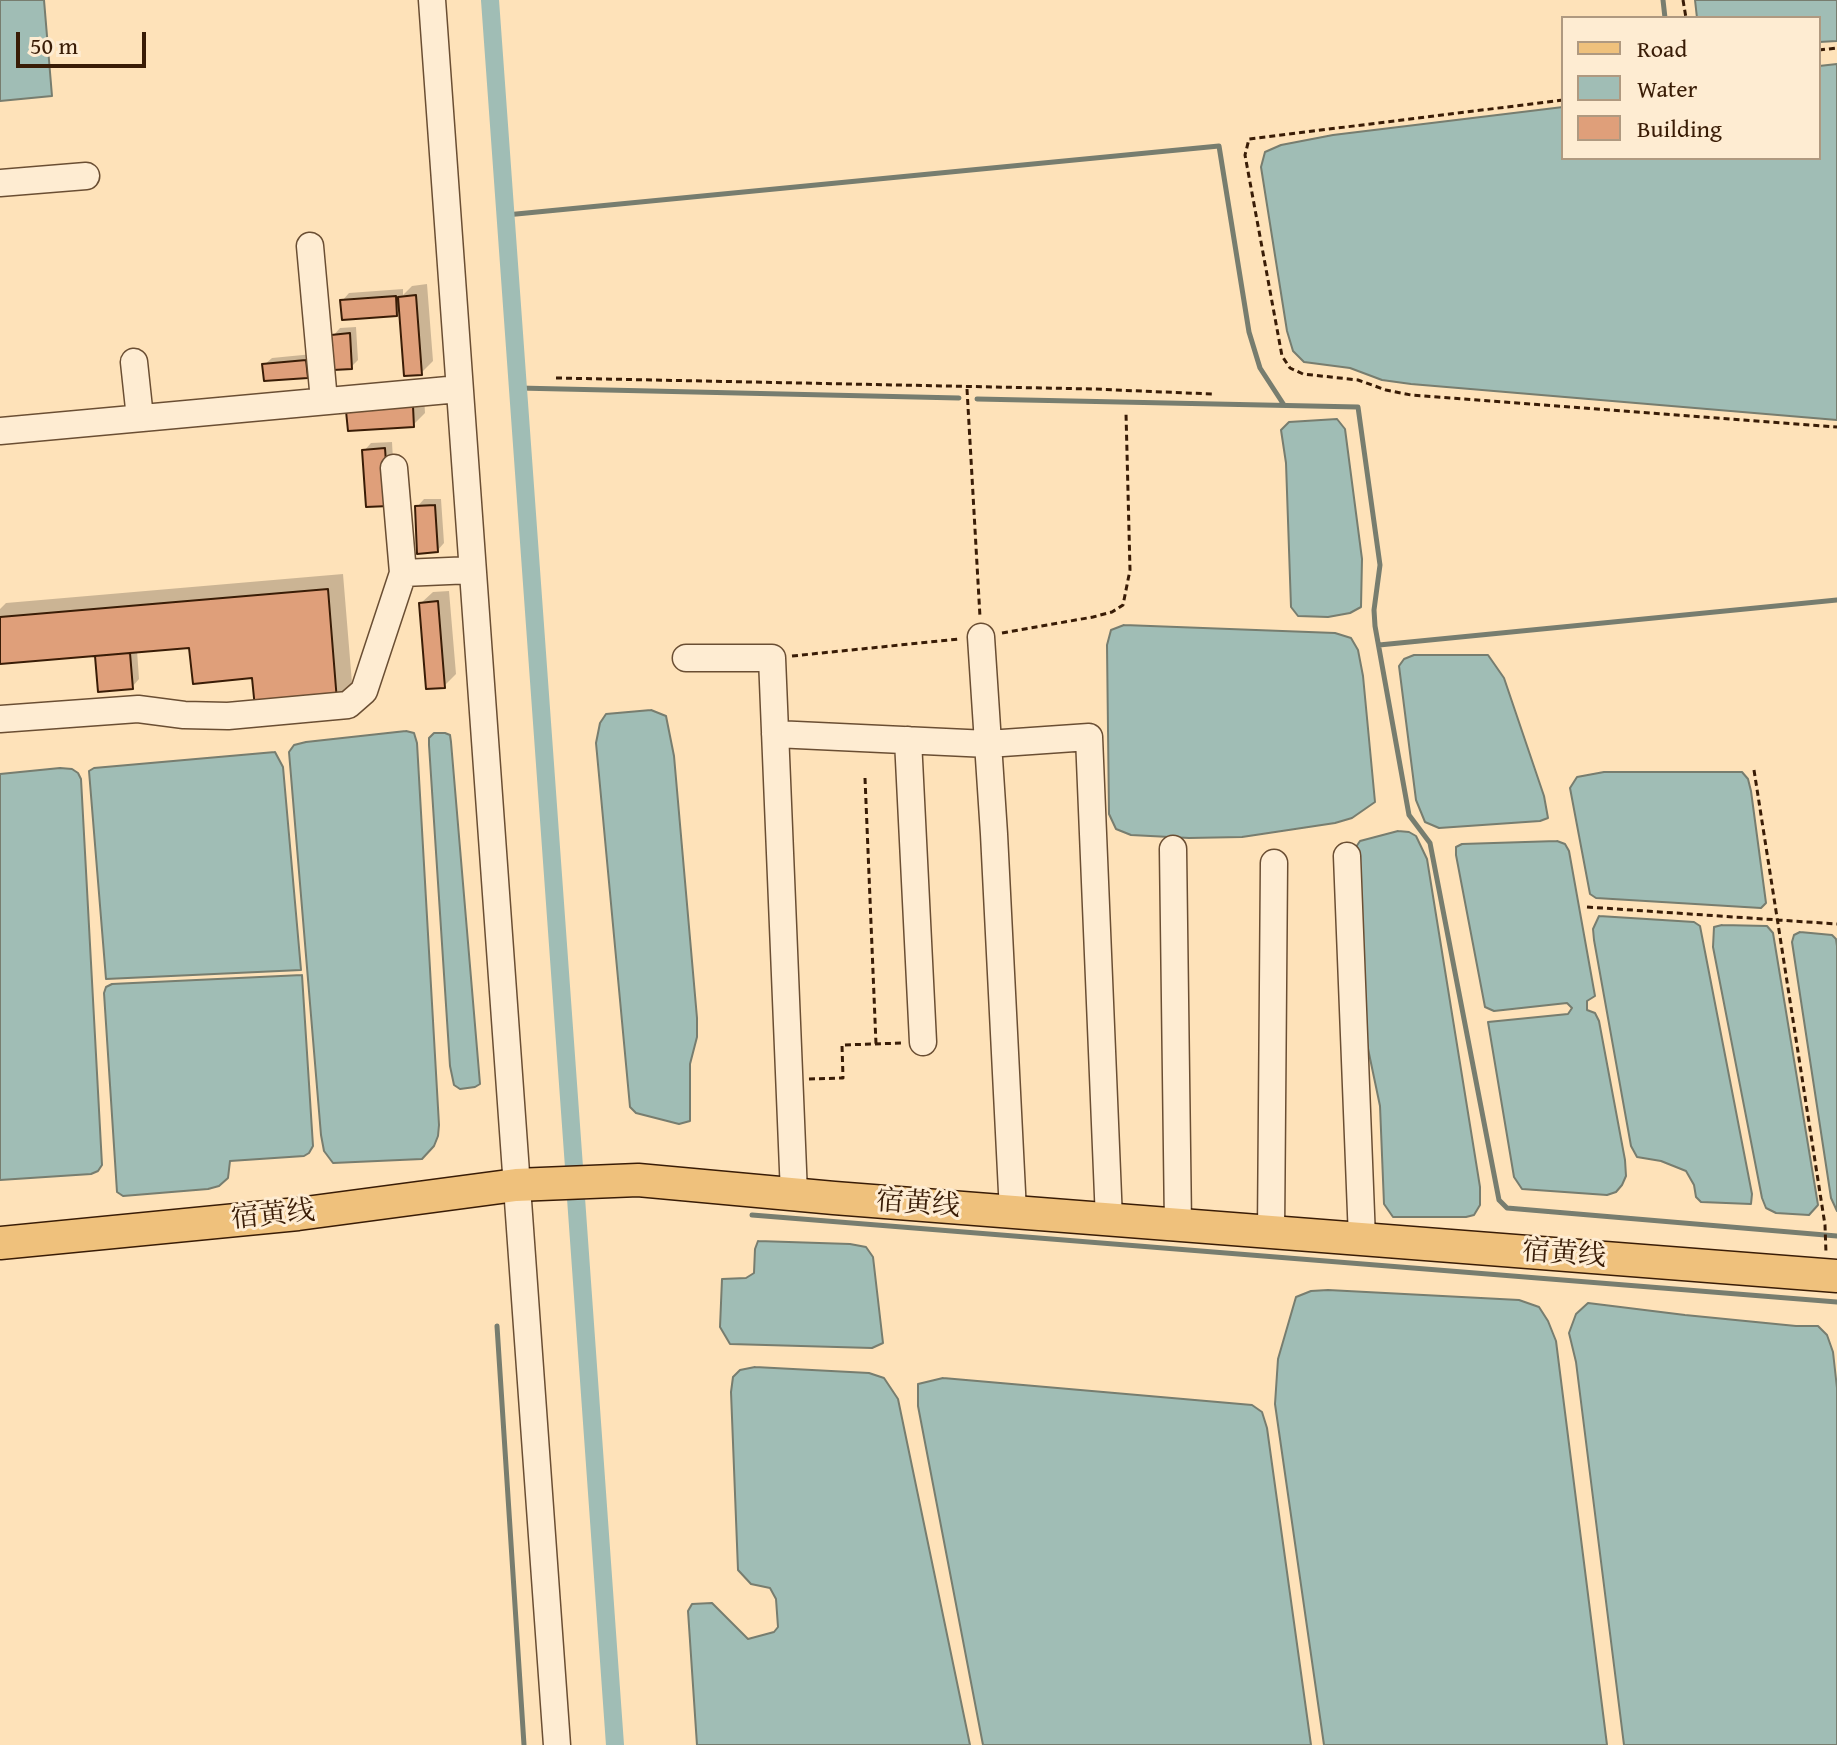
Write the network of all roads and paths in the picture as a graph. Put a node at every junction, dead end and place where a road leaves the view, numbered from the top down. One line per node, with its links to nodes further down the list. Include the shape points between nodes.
1 (432, 0): 9 (street)
2 (1561, 100): 14 (path, via 1249,139 1245,155 1282,356 1290,368 1411,395)
3 (86, 176): 4 (street)
4 (0, 183)
5 (310, 246): 11 (street)
6 (134, 362): 13 (street)
7 (556, 378): 8 (path)
8 (967, 387): 10 (path); 19 (path)
9 (459, 389): 11 (street); 17 (street)
10 (1212, 394)
11 (324, 401): 13 (street)
12 (1126, 413): 19 (path, via 1130,570 1123,605 1093,617)
13 (140, 418): 15 (street)
14 (1837, 427)
15 (0, 431)
16 (394, 468): 18 (street)
17 (472, 570): 18 (street); 37 (street)
18 (403, 573): 22 (street, via 364,691 348,705 228,716 138,709)
19 (981, 637): 21 (path); 25 (street)
20 (686, 658): 21 (street)
21 (772, 658): 23 (street)
22 (0, 719)
23 (775, 734): 24 (street); 36 (street)
24 (908, 740): 25 (street); 34 (street)
25 (988, 744): 39 (street); 40 (street, via 1089,737)
26 (1754, 770): 32 (path)
27 (865, 778): 35 (path)
28 (1173, 849): 41 (street)
29 (1347, 856): 43 (street)
30 (1274, 863): 42 (street)
31 (1587, 907): 32 (path)
32 (1777, 920): 33 (path); 45 (path)
33 (1837, 924)
34 (923, 1042): 35 (path)
35 (876, 1044): 36 (path, via 842,1045 843,1078)
36 (789, 1080): 38 (street)
37 (516, 1185): 38 (main road, 宿黄线, via 638,1180); 44 (main road, 宿黄线, via 298,1214); 47 (street)
38 (794, 1194): 39 (main road, 宿黄线)
39 (1013, 1212): 40 (main road, 宿黄线)
40 (1109, 1220): 41 (main road, 宿黄线)
41 (1178, 1225): 42 (main road, 宿黄线)
42 (1271, 1232): 43 (main road, 宿黄线)
43 (1362, 1239): 46 (main road, 宿黄线)
44 (0, 1243)
45 (1826, 1244)
46 (1837, 1276)
47 (557, 1745)

